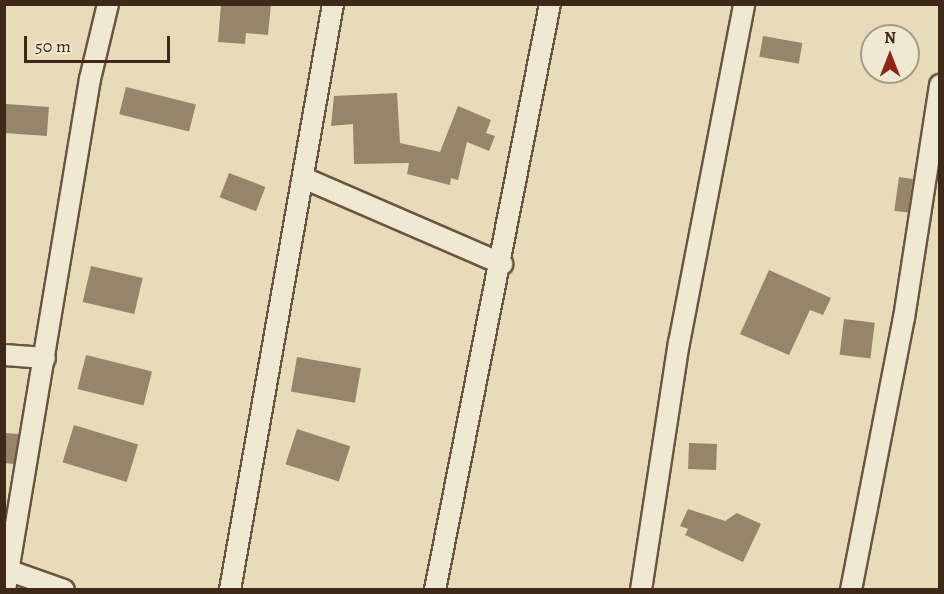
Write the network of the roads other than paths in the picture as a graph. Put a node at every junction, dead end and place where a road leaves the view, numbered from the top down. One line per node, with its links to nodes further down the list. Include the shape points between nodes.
1 (108, 4): 9 (street)
2 (333, 4): 6 (street)
3 (550, 4): 7 (street)
4 (744, 4): 14 (street, via 679,343)
5 (939, 85): 15 (street, via 904,318)
6 (306, 179): 7 (street); 12 (street)
7 (502, 264): 13 (street)
8 (4, 355): 9 (street)
9 (45, 358): 10 (street)
10 (8, 580): 11 (street)
11 (64, 590)
12 (230, 590)
13 (435, 590)
14 (641, 590)
15 (851, 590)

